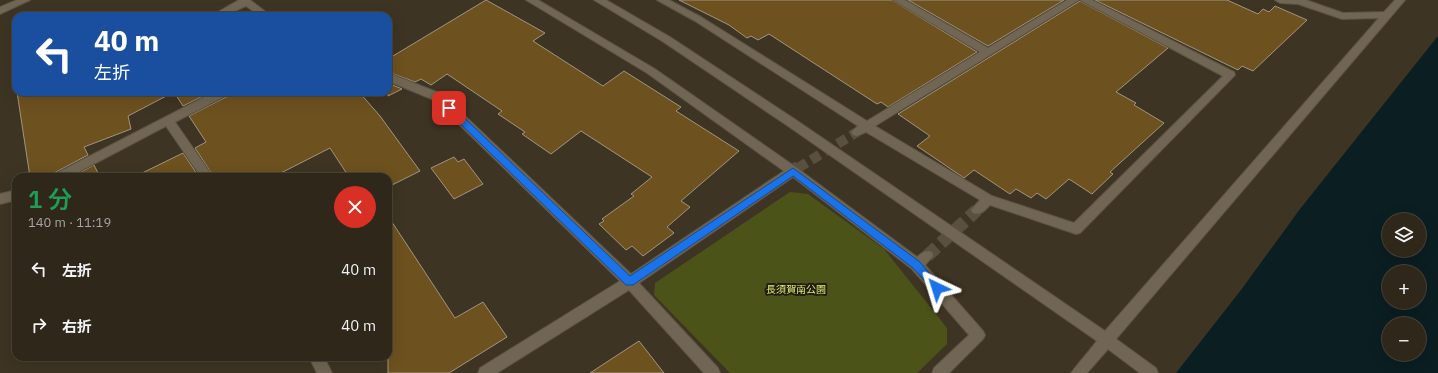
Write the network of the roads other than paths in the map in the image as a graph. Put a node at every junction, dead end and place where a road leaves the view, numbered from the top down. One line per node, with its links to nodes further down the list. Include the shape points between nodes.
1 (25, 0): 11 (street)
2 (531, 0): 20 (street, via 651,71)
3 (599, 0): 30 (street, via 666,39 792,123)
4 (662, 0): 19 (street, via 698,19)
5 (898, 0): 15 (street)
6 (1074, 0): 15 (street)
7 (1085, 0): 25 (street, via 1230,75 1076,230)
8 (1280, 0): 14 (street, via 1299,1 1342,16)
9 (1400, 0): 14 (street)
10 (245, 1): 12 (street); 13 (street)
11 (0, 10)
12 (224, 12)
13 (260, 12)
14 (1388, 15): 30 (street)
15 (987, 52): 19 (street)
16 (392, 79): 29 (street, via 438,97)
17 (215, 96): 18 (street)
18 (168, 120): 21 (street); 22 (street)
19 (861, 129): 25 (street)
20 (793, 171): 28 (street); 29 (street)
21 (67, 173)
22 (205, 173)
23 (12, 196): 24 (street)
24 (0, 199)
25 (988, 199): 26 (street)
26 (977, 210)
27 (927, 256): 28 (street)
28 (917, 265): 35 (street, via 978,334)
29 (630, 282): 33 (street); 34 (street)
30 (1107, 340): 36 (street); 37 (street)
31 (318, 361): 32 (street)
32 (325, 373)
33 (485, 373)
34 (713, 373)
35 (939, 373)
36 (1078, 373)
37 (1150, 373)

